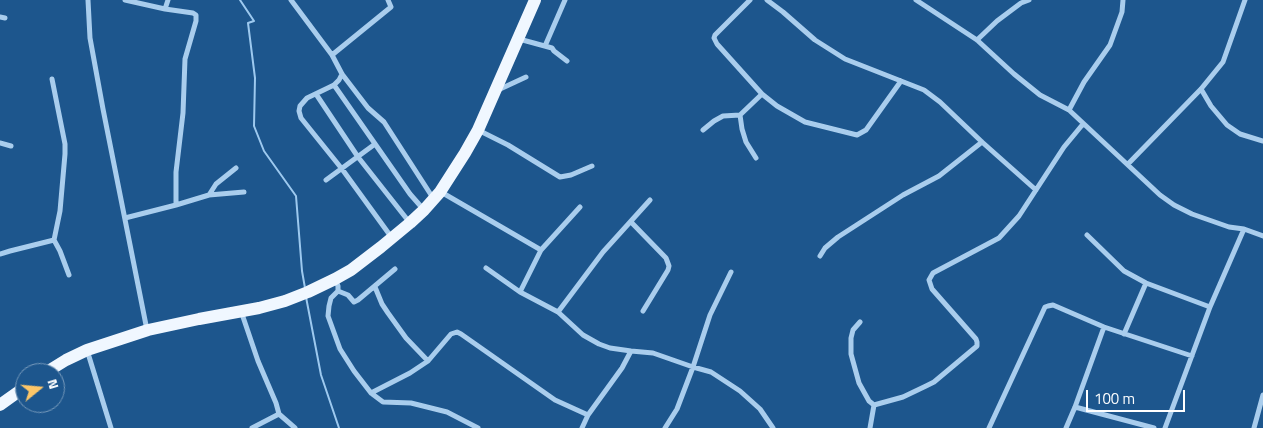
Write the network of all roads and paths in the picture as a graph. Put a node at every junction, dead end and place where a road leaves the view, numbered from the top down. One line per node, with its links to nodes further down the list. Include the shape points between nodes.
1 (88, 0): 54 (street, via 90,38)
2 (125, 0): 14 (street)
3 (168, 0): 14 (street)
4 (291, 0): 18 (street)
5 (388, 0): 18 (street, via 391,7)
6 (536, 0): 15 (main road)
7 (565, 0): 17 (street)
8 (750, 0): 28 (street, via 714,38)
9 (767, 0): 23 (street, via 814,40 844,59)
10 (916, 0): 16 (street)
11 (1029, 0): 16 (street, via 996,22)
12 (1123, 0): 29 (street, via 1110,45)
13 (1245, 0): 25 (street, via 1223,62)
14 (165, 9): 51 (street, via 196,15 185,60)
15 (519, 39): 17 (street); 26 (main road)
16 (977, 40): 29 (street, via 1040,95)
17 (545, 46): 19 (street)
18 (332, 56): 20 (street)
19 (566, 61)
20 (342, 74): 24 (street); 49 (street, via 368,108 384,122)
21 (526, 77): 26 (street)
22 (52, 79): 61 (street, via 65,144 60,211)
23 (901, 81): 28 (street, via 866,130 857,135 804,122); 35 (street, via 924,90 940,102)
24 (334, 85): 27 (street); 37 (street)
25 (1201, 89): 34 (street, via 1210,106 1227,125 1240,134); 41 (street)
26 (495, 92): 32 (main road)
27 (316, 94): 39 (street); 44 (street, via 300,106 301,118)
28 (762, 94): 30 (street)
29 (1069, 110): 31 (street)
30 (740, 115): 33 (street, via 723,116); 40 (street, via 744,136)
31 (1083, 124): 41 (street); 46 (street)
32 (478, 130): 42 (street, via 560,177); 49 (main road)
33 (703, 130)
34 (1263, 141)
35 (982, 142): 46 (street); 64 (street, via 939,176 850,229 825,248)
36 (0, 143): 38 (street)
37 (375, 144): 39 (street); 53 (street)
38 (12, 146)
39 (358, 157): 44 (street); 56 (street)
40 (756, 158)
41 (1128, 164): 57 (street, via 1174,205 1192,214)
42 (592, 166)
43 (236, 168): 48 (street, via 216,184)
44 (342, 169): 45 (street); 60 (street)
45 (326, 180)
46 (1036, 190): 91 (street, via 999,238 933,273 929,280 932,289 976,339 977,346 934,382 903,397)
47 (244, 192): 48 (street)
48 (209, 195): 51 (street)
49 (437, 195): 53 (main road); 62 (street)
50 (650, 200): 55 (street)
51 (176, 205): 54 (street)
52 (580, 207): 62 (street)
53 (424, 210): 56 (main road)
54 (125, 218): 79 (street)
55 (631, 222): 75 (street, via 666,258 669,266); 76 (street, via 603,252)
56 (410, 223): 60 (main road)
57 (1244, 229): 59 (street); 73 (street)
58 (1087, 235): 69 (street, via 1124,271)
59 (1263, 236)
60 (393, 238): 70 (main road)
61 (54, 240): 63 (street); 68 (street)
62 (541, 250): 72 (street)
63 (0, 254)
64 (820, 256)
65 (486, 268): 72 (street)
66 (396, 269): 71 (street)
67 (731, 272): 86 (street, via 710,315)
68 (69, 275)
69 (1146, 283): 73 (street); 80 (street)
70 (336, 285): 71 (street, via 354,302); 74 (main road); 87 (street, via 328,316 340,349)
71 (375, 287): 84 (street, via 388,313)
72 (520, 292): 76 (street)
73 (1210, 307): 83 (street)
74 (241, 311): 79 (main road); 93 (street)
75 (643, 311)
76 (558, 312): 82 (street, via 583,335 610,348)
77 (860, 322): 91 (street, via 851,338 851,354 859,382)
78 (1104, 327): 80 (street); 92 (street); 103 (street, via 1053,305 1045,308)
79 (148, 330): 81 (main road)
80 (1124, 334): 83 (street)
81 (87, 350): 85 (main road); 95 (street)
82 (631, 351): 86 (street, via 653,353); 94 (street)
83 (1192, 356): 106 (street)
84 (428, 362): 87 (street); 94 (street, via 451,334 457,332 555,400)
85 (61, 363)
86 (693, 367): 100 (street, via 677,409); 101 (street, via 711,372 740,392 760,409)
87 (371, 393): 98 (street, via 383,402 411,403 447,412)
88 (15, 394): 90 (main road)
89 (1263, 395): 107 (street)
90 (0, 405)
91 (874, 405): 102 (street)
92 (1075, 407): 104 (street); 105 (street)
93 (279, 414): 96 (street); 97 (street)
94 (588, 415): 99 (street)
95 (111, 428)
96 (252, 428)
97 (295, 428)
98 (478, 428)
99 (582, 428)
100 (665, 428)
101 (773, 428)
102 (870, 428)
103 (990, 428)
104 (1066, 428)
105 (1154, 428)
106 (1165, 428)
107 (1254, 428)

